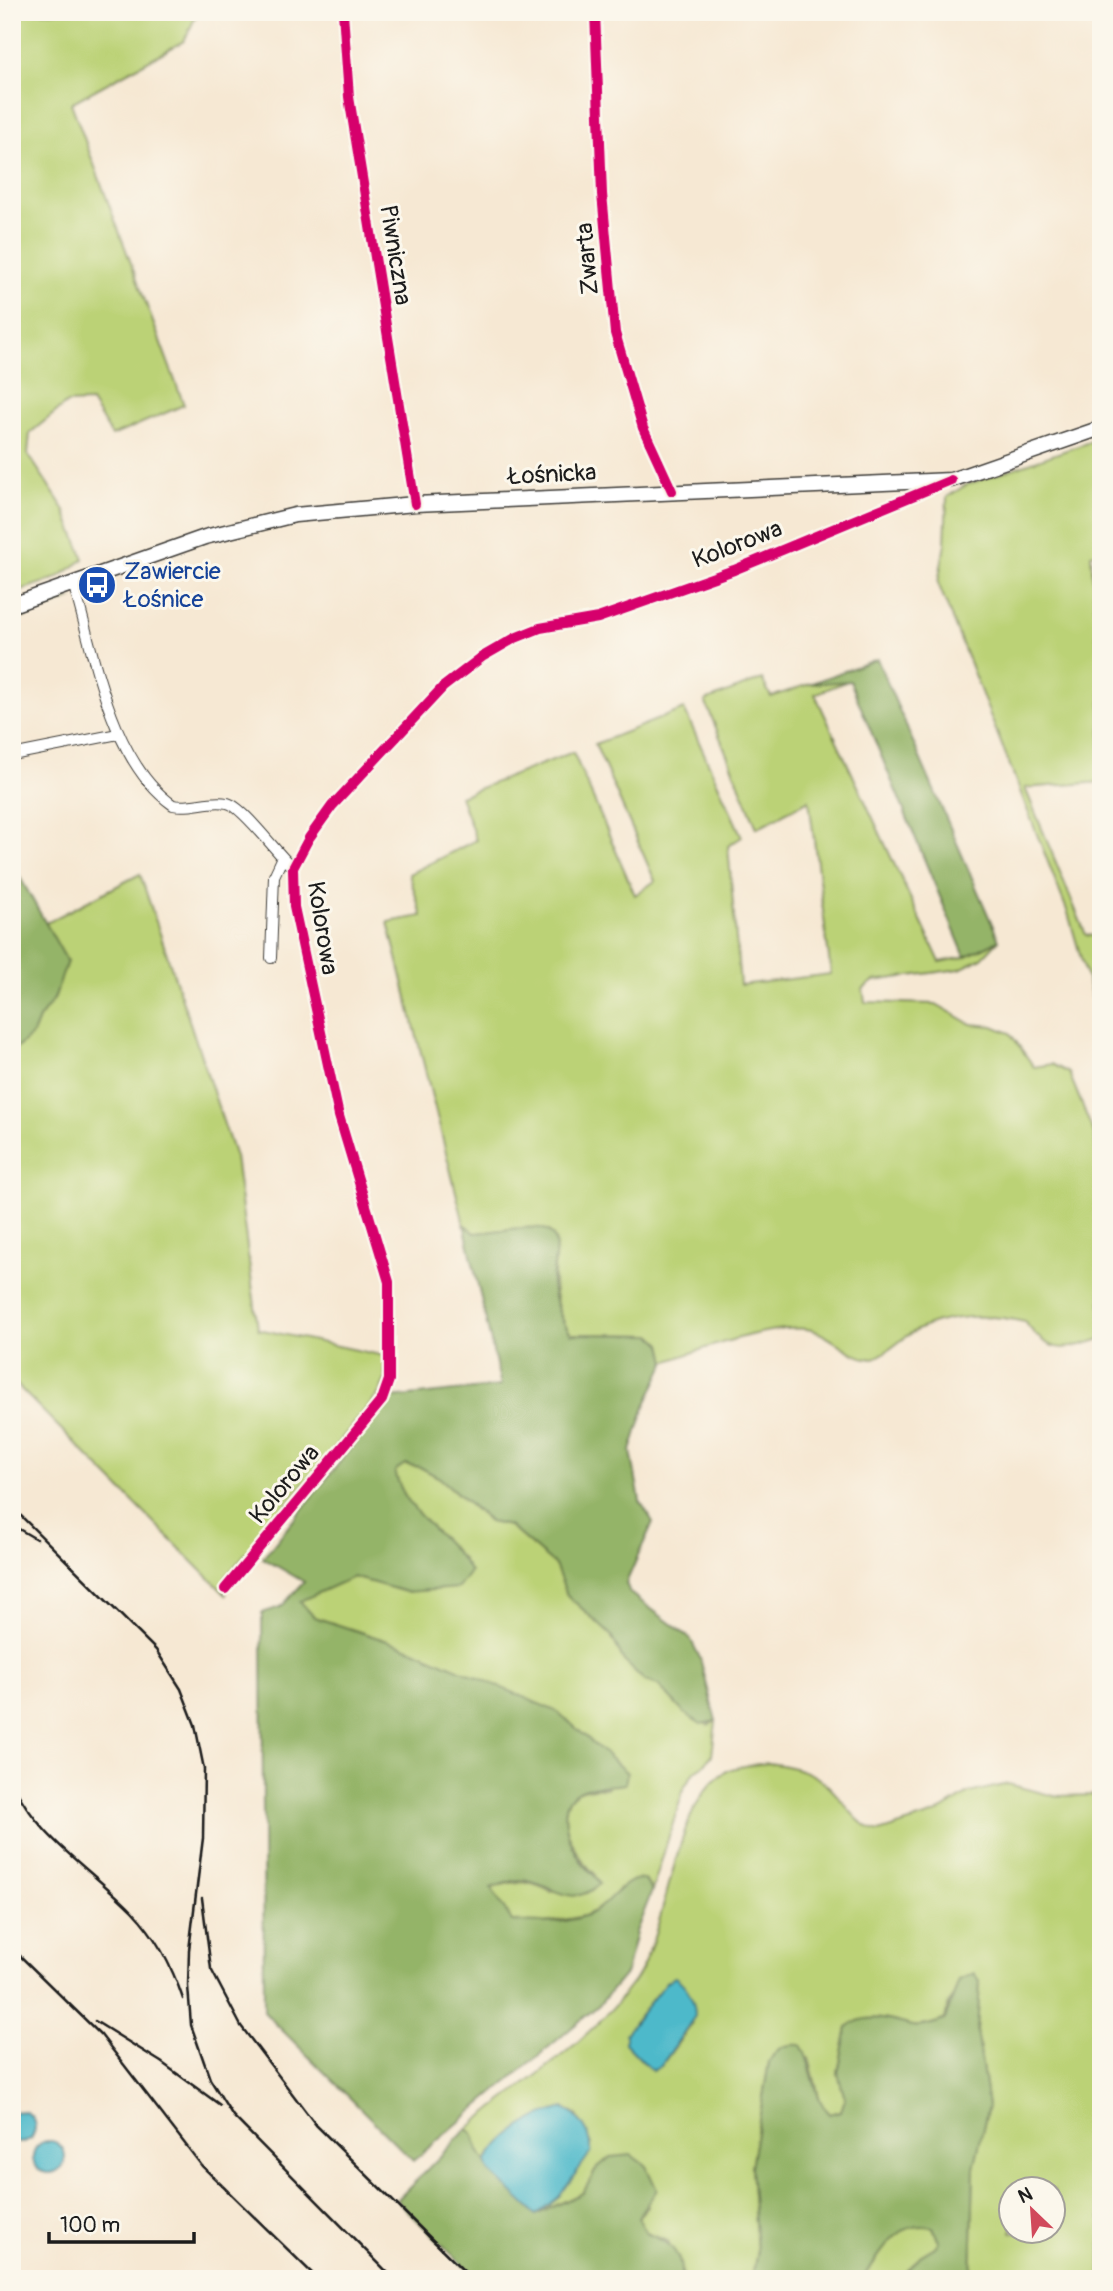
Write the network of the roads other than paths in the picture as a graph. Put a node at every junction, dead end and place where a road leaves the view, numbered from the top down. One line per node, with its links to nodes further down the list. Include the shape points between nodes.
1 (343, 12): 6 (street, Piwniczna, via 349,97)
2 (595, 12): 5 (street, Zwarta, via 602,194 615,333 643,428)
3 (1101, 428): 4 (street, Łośnicka)
4 (951, 480): 5 (street, Łośnicka); 12 (street, Kolorowa, via 734,570 598,618 540,628 482,657 443,687 332,806)
5 (672, 491): 6 (street, Łośnicka)
6 (415, 504): 7 (street, Łośnicka, via 340,509 252,524)
7 (72, 583): 8 (street, Łośnicka); 9 (street)
8 (12, 606)
9 (118, 734): 10 (street); 11 (street, via 166,800 183,807 219,802 234,805)
10 (12, 755)
11 (282, 859): 12 (street); 13 (street, via 274,876)
12 (293, 868): 14 (street, Kolorowa, via 295,917 339,1115 389,1282 389,1380 382,1400)
13 (271, 958)
14 (225, 1589)

